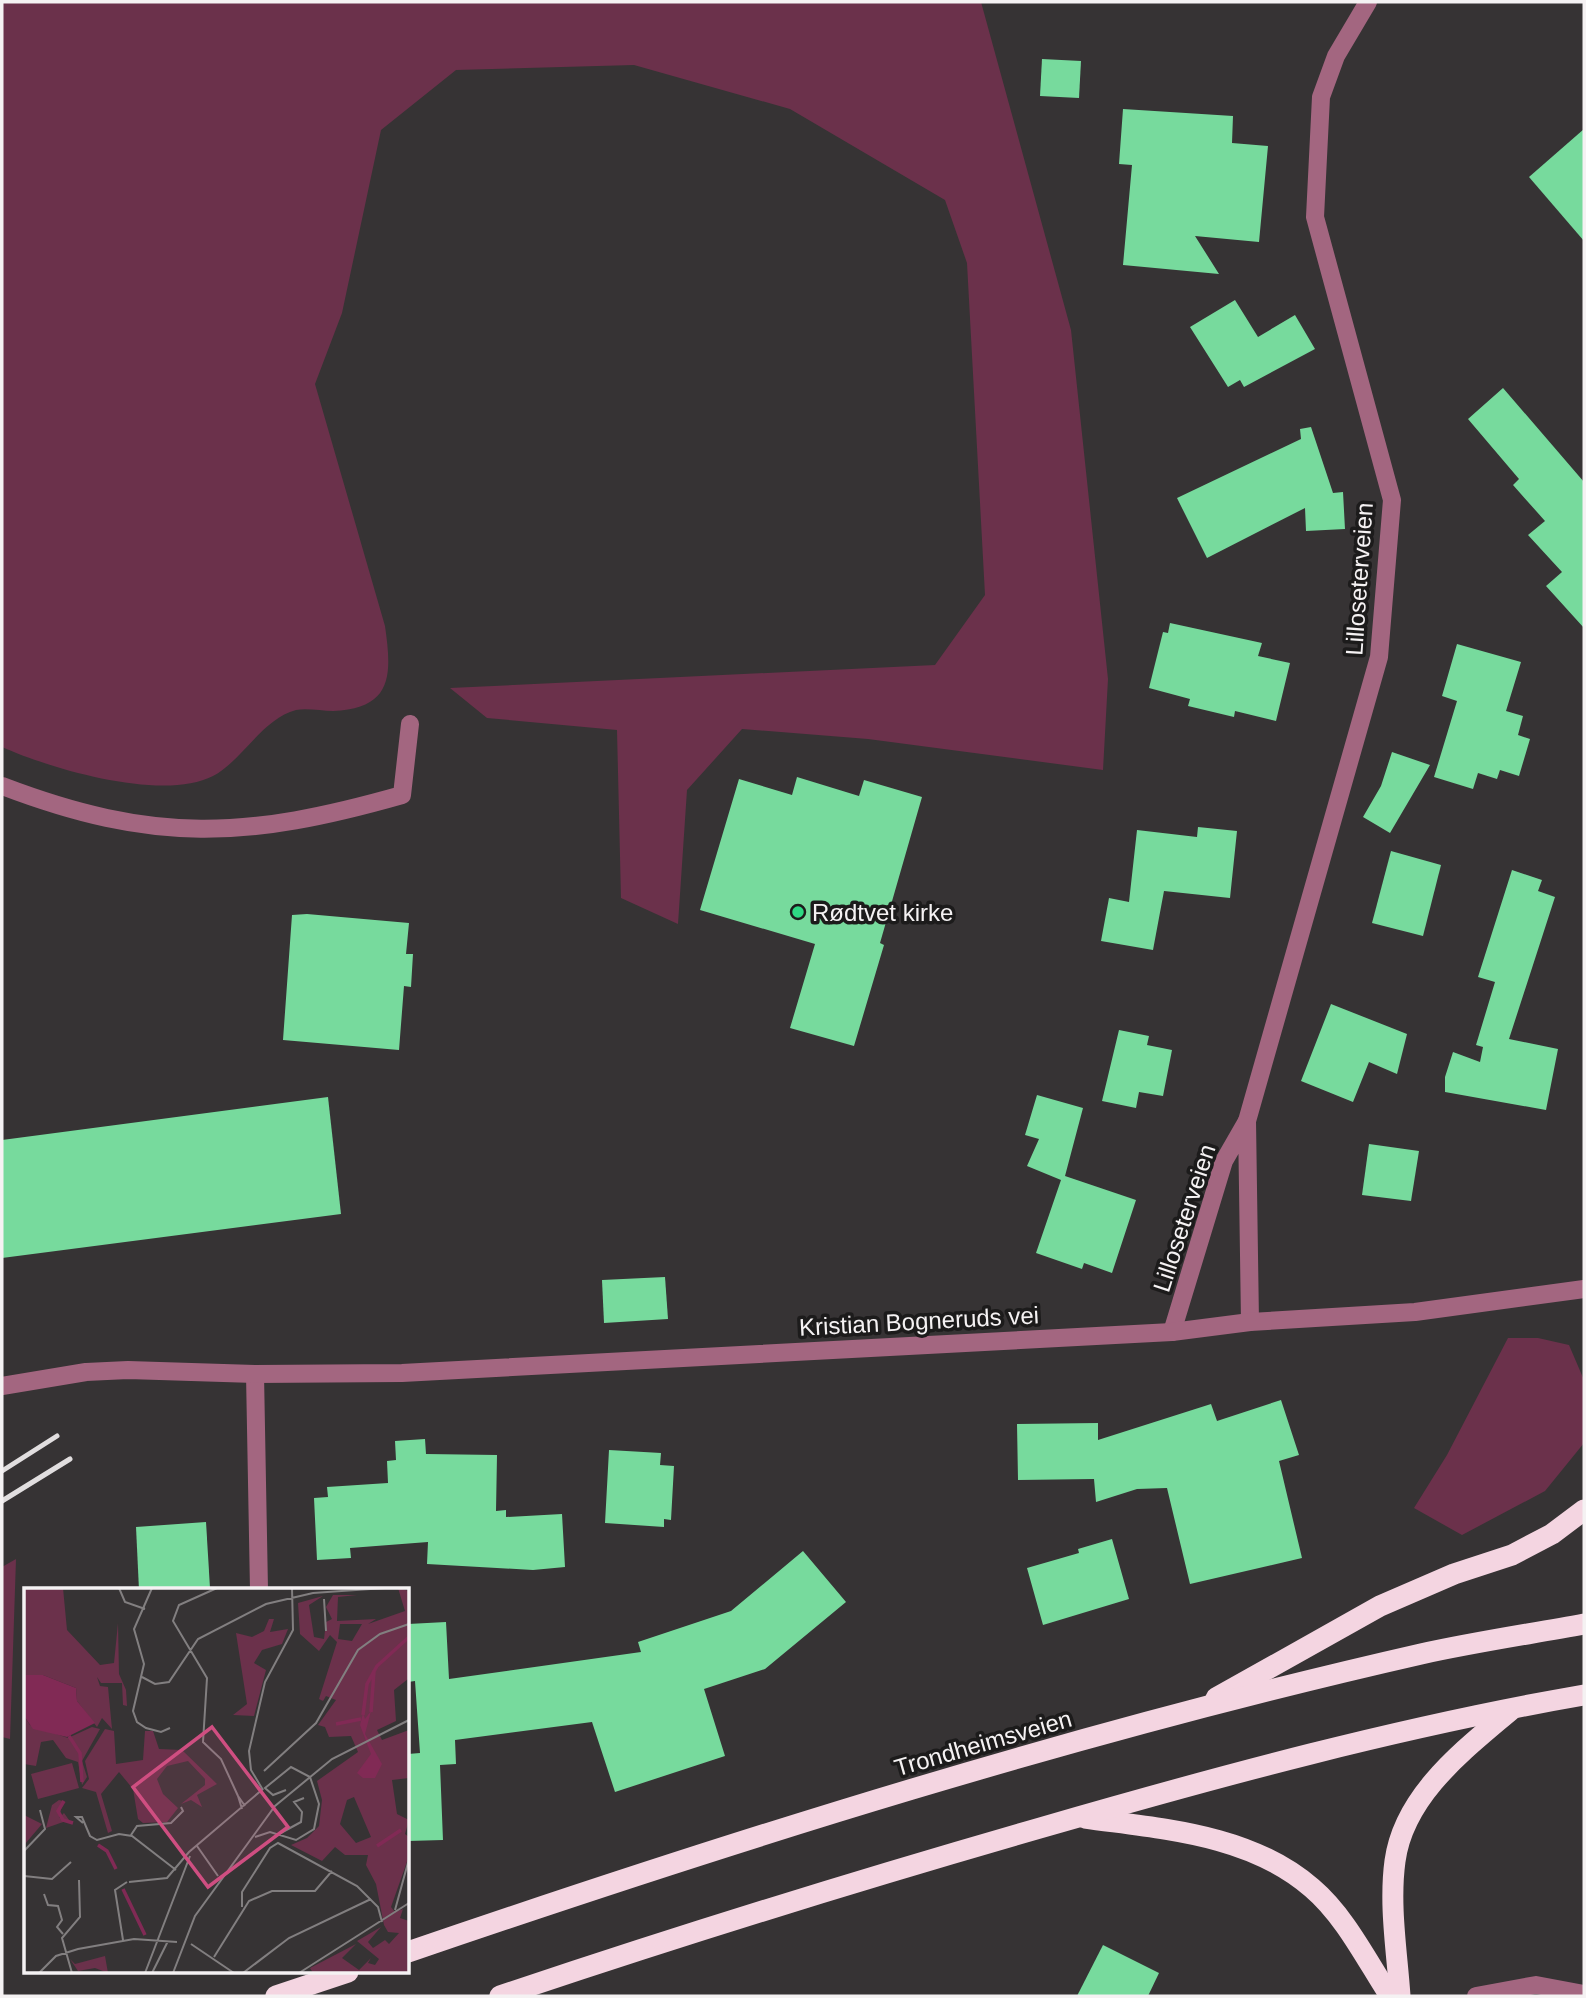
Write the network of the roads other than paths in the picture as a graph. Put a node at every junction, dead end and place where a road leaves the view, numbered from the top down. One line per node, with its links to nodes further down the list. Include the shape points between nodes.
1 (1368, 2): 4 (street, Lilloseterveien, via 1336,55 1321,97 1315,217 1392,500 1379,657)
2 (410, 724): 3 (street, via 402,795 287,823 190,831 140,826 79,812)
3 (2, 786)
4 (1247, 1121): 6 (street, Lilloseterveien); 7 (street, Lilloseterveien, via 1224,1161)
5 (1584, 1289): 6 (street, Kristian Bogneruds vei, via 1415,1312)
6 (1250, 1322): 7 (street, Kristian Bogneruds vei)
7 (1172, 1332): 8 (street, Kristian Bogneruds vei, via 402,1373)
8 (254, 1374): 9 (street, Kristian Bogneruds vei, via 86,1372); 11 (street)
9 (2, 1386)
10 (1584, 1510): 15 (highway, via 1512,1555 1380,1606)
11 (259, 1588)
12 (1584, 1624): 15 (highway, Trondheimsveien, via 1423,1654)
13 (1584, 1695): 14 (highway)
14 (1514, 1707): 16 (highway, via 1242,1770); 23 (highway, via 1438,1776 1408,1822 1395,1858 1393,1887)
15 (1197, 1709): 17 (highway, Trondheimsveien, via 679,1860)
16 (1076, 1817): 21 (highway); 22 (highway, via 1185,1833 1270,1858 1333,1910)
17 (410, 1951)
18 (342, 1974): 20 (highway)
19 (1584, 1994): 24 (street, via 1536,1985)
20 (276, 1996)
21 (500, 1996)
22 (1390, 1996)
23 (1400, 1996)
24 (1476, 1996)

